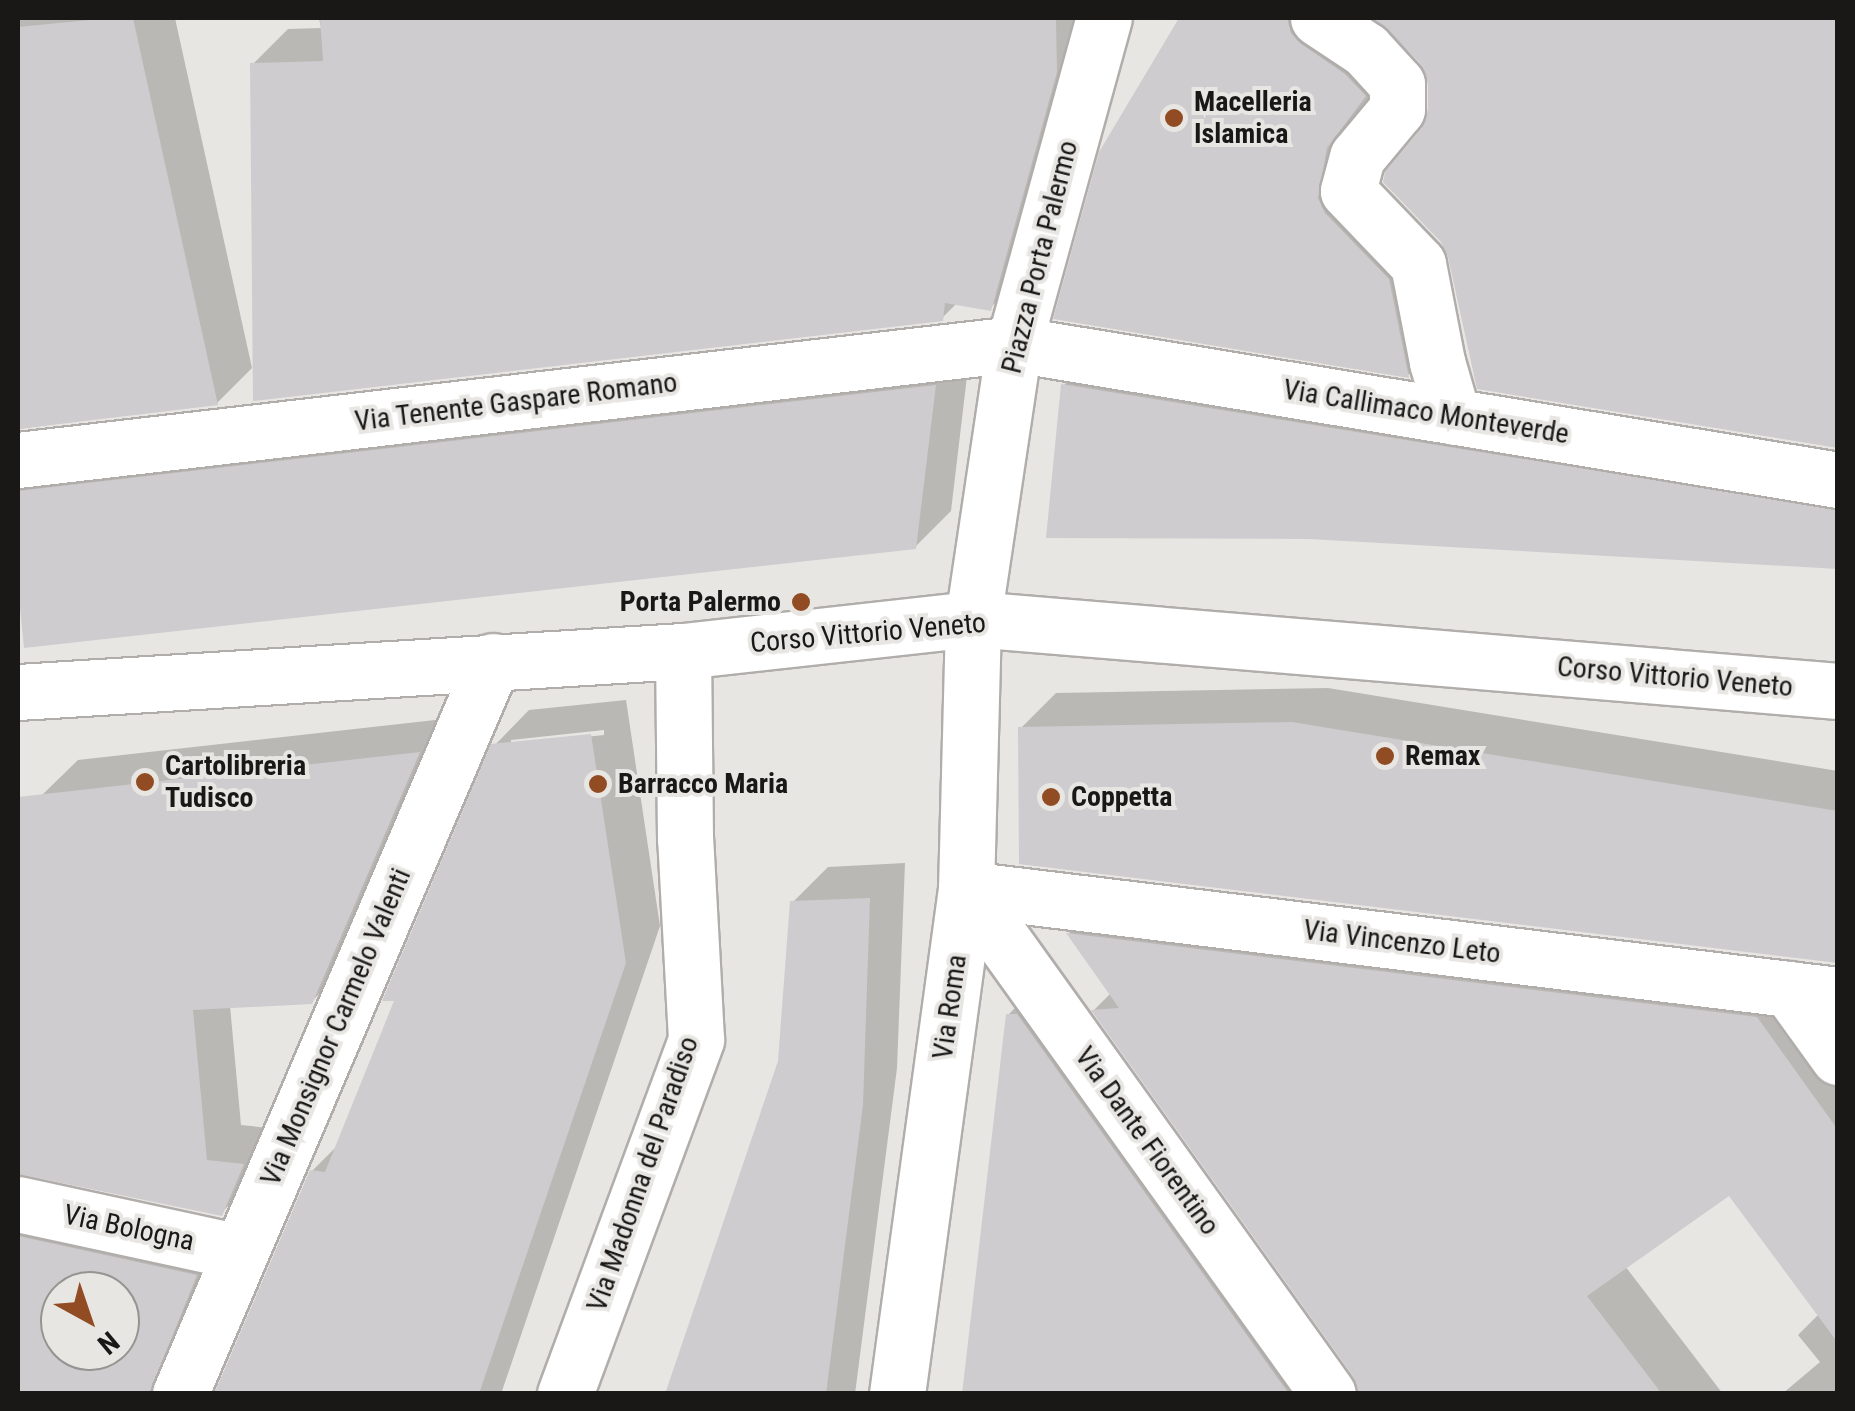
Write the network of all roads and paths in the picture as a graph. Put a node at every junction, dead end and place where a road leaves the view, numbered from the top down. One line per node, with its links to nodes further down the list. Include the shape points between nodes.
1 (1104, 18): 3 (street, Piazza Porta Palermo)
2 (1318, 18): 4 (street, via 1366,50 1397,84 1397,108 1357,157 1348,190 1418,264)
3 (1014, 344): 4 (street, Via Callimaco Monteverde); 5 (street, Via Tenente Gaspare Romano); 7 (street, Piazza Porta Palermo)
4 (1453, 417): 6 (street, Via Callimaco Monteverde)
5 (18, 460)
6 (1838, 480)
7 (973, 619): 8 (street, Corso Vittorio Veneto); 10 (street, Corso Vittorio Veneto); 12 (street, Via Roma)
8 (682, 651): 9 (street, Corso Vittorio Veneto); 18 (street, Via Madonna del Paradiso, via 696,1039)
9 (493, 662): 11 (street, Corso Vittorio Veneto); 16 (street, Via Monsignor Carmelo Valenti)
10 (1838, 691)
11 (18, 692)
12 (966, 889): 13 (street, Via Vincenzo Leto); 19 (street, Via Roma); 20 (street, Via Dante Fiorentino)
13 (1814, 992): 14 (street)
14 (1838, 1057)
15 (18, 1204): 16 (street, Via Bologna)
16 (240, 1252): 17 (street, Via Monsignor Carmelo Valenti)
17 (180, 1394)
18 (565, 1394)
19 (897, 1394)
20 (1328, 1394)

